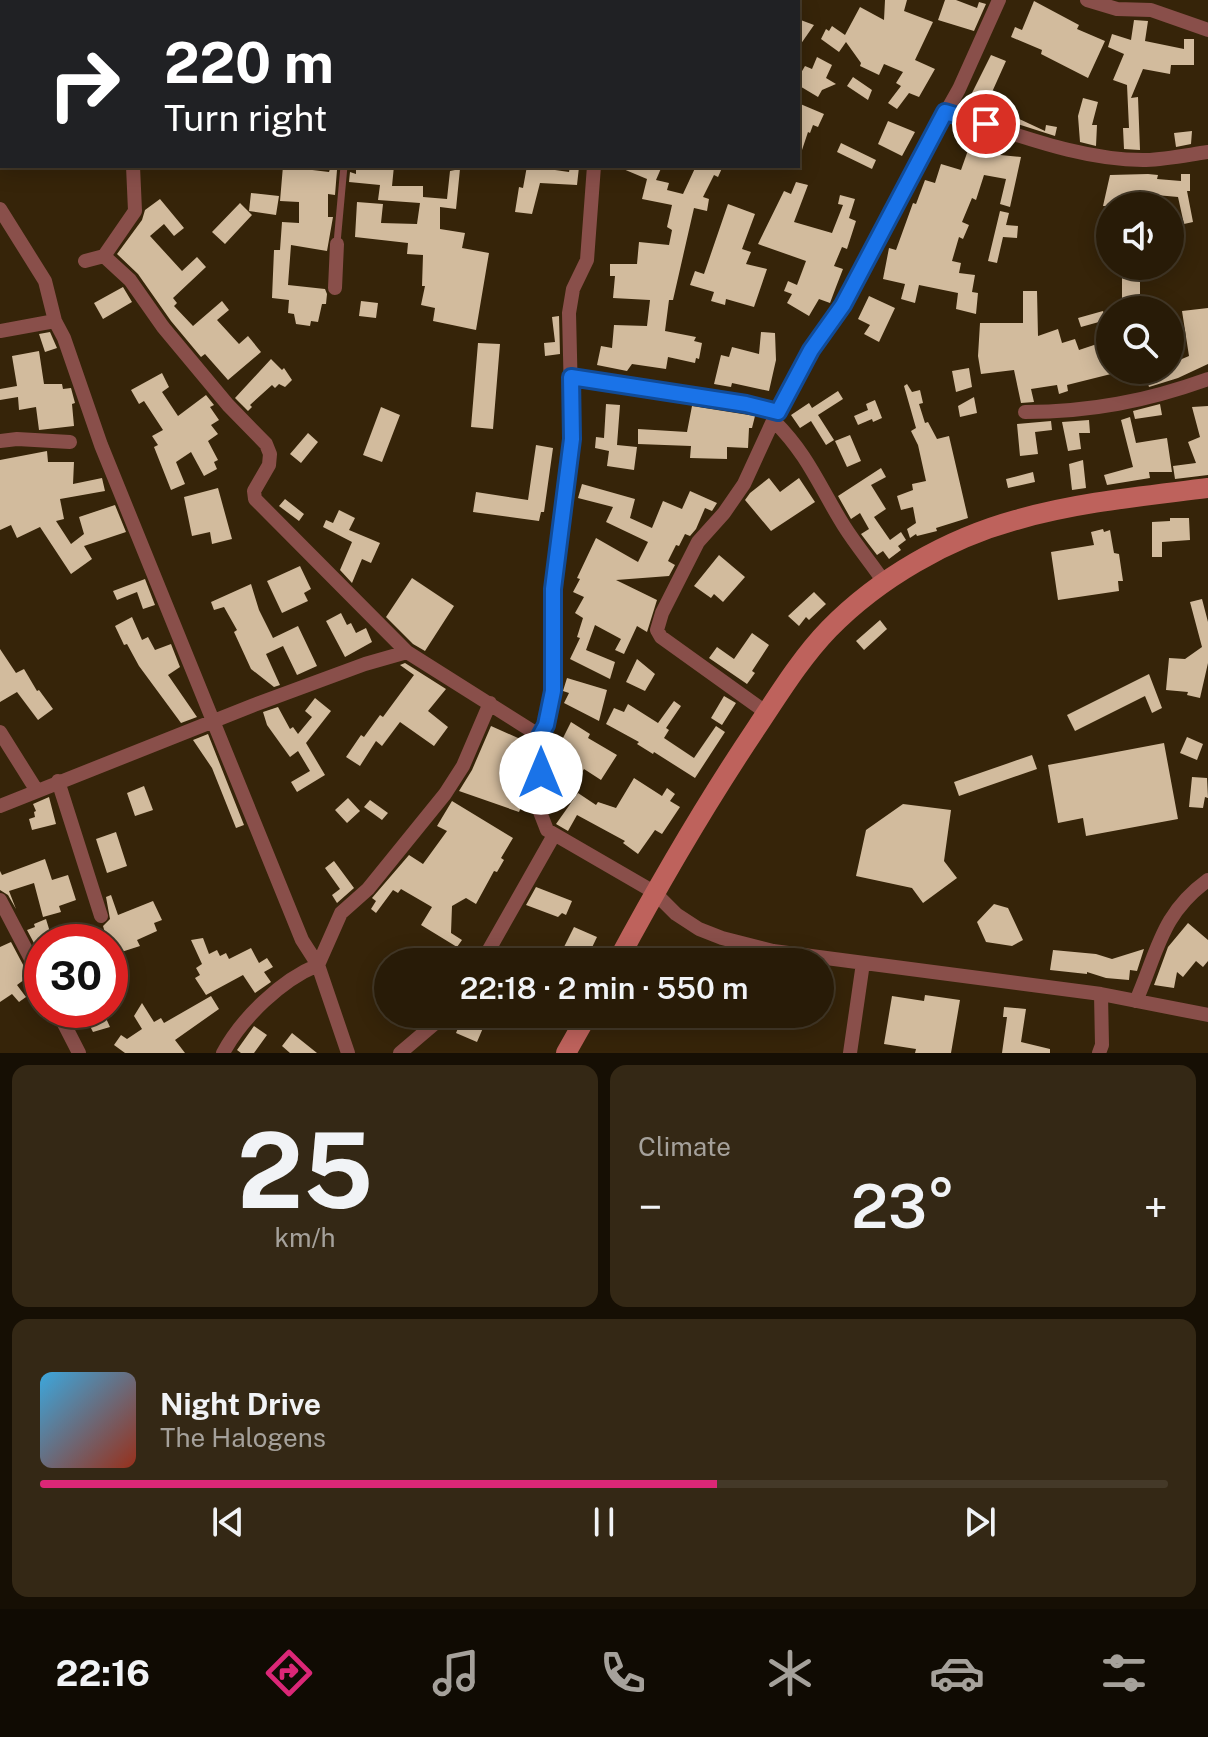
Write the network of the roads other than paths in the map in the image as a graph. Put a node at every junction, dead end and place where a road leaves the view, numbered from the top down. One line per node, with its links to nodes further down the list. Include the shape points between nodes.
1 (999, 0): 4 (street)
2 (1087, 0): 3 (street, via 1117,9 1151,10)
3 (1208, 30)
4 (945, 112): 5 (street, via 1089,153 1143,160); 19 (street, via 843,305 811,350)
5 (1208, 152)
6 (133, 168): 11 (street, via 135,211)
7 (344, 168): 10 (lane)
8 (594, 168): 16 (street, via 587,260 569,313)
9 (0, 209): 14 (street, via 45,281)
10 (337, 244): 13 (street)
11 (104, 256): 12 (street); 24 (street, via 130,280 163,327 266,444 269,465 255,499)
12 (85, 261)
13 (335, 288)
14 (55, 321): 15 (street); 27 (street)
15 (0, 331)
16 (571, 377): 19 (street, via 746,404); 29 (street, via 572,439 553,589 553,691)
17 (1208, 379): 18 (street, via 1108,407)
18 (1025, 412)
19 (776, 417): 23 (street); 26 (street, via 744,484 698,542 657,630)
20 (0, 441): 21 (street)
21 (70, 442)
22 (1208, 488): 23 (main road, via 1015,520 923,557)
23 (884, 582): 26 (main road, via 829,629)
24 (407, 652): 25 (street); 27 (street)
25 (490, 703): 29 (street); 42 (street, via 445,794 368,889 341,913)
26 (767, 713): 35 (main road)
27 (214, 723): 30 (street); 42 (street, via 302,940)
28 (0, 732): 31 (street)
29 (540, 736): 33 (street, via 540,812)
30 (58, 781): 31 (street); 37 (street)
31 (37, 791): 32 (street)
32 (0, 806)
33 (554, 835): 35 (street); 39 (street)
34 (1208, 880): 44 (street, via 1164,928)
35 (654, 892): 40 (main road); 41 (street, via 676,914 722,938)
36 (0, 900): 38 (street)
37 (101, 916)
38 (24, 946)
39 (490, 948)
40 (624, 948)
41 (863, 963): 43 (street); 54 (street)
42 (318, 965): 50 (street, via 301,972 248,1015); 51 (street)
43 (1101, 994): 44 (street); 55 (street)
44 (1136, 1001): 45 (street)
45 (1208, 1015)
46 (66, 1028): 49 (street)
47 (429, 1028): 52 (street)
48 (580, 1028): 53 (main road)
49 (79, 1053)
50 (223, 1053)
51 (348, 1053)
52 (400, 1053)
53 (566, 1053)
54 (850, 1053)
55 (1099, 1053)

